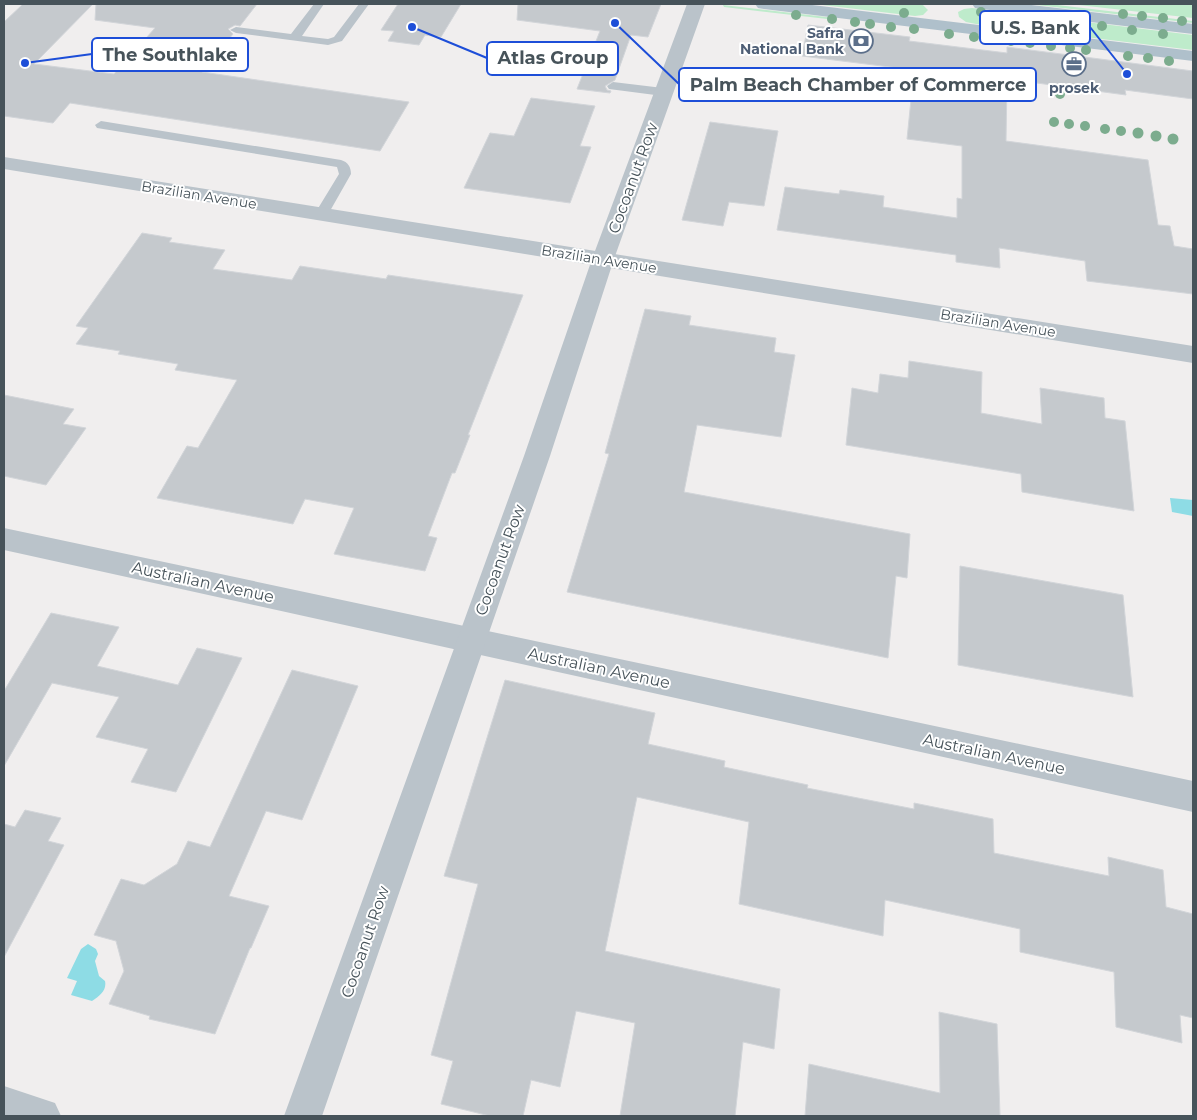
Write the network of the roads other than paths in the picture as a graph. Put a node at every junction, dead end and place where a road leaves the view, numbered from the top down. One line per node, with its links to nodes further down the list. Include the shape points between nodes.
1 (319, 4): 8 (lane)
2 (364, 4): 8 (lane, via 338,39 328,42)
3 (696, 4): 11 (street, Cocoanut Row)
4 (764, 4): 9 (main road, via 943,18)
5 (981, 4): 6 (main road)
6 (1193, 29)
7 (236, 30): 8 (lane)
8 (294, 38)
9 (1193, 56)
10 (613, 86): 11 (lane)
11 (663, 92): 15 (street, Cocoanut Row)
12 (101, 125): 14 (lane, via 341,164 345,174)
13 (4, 163): 14 (street, Brazilian Avenue)
14 (321, 215): 15 (street, Brazilian Avenue)
15 (603, 259): 16 (street, Brazilian Avenue); 18 (street, Cocoanut Row)
16 (1193, 354)
17 (4, 539): 18 (street, Australian Avenue)
18 (471, 640): 19 (street, Australian Avenue); 22 (street, Cocoanut Row)
19 (1193, 797)
20 (4, 1105): 21 (street)
21 (42, 1116)
22 (303, 1116)

